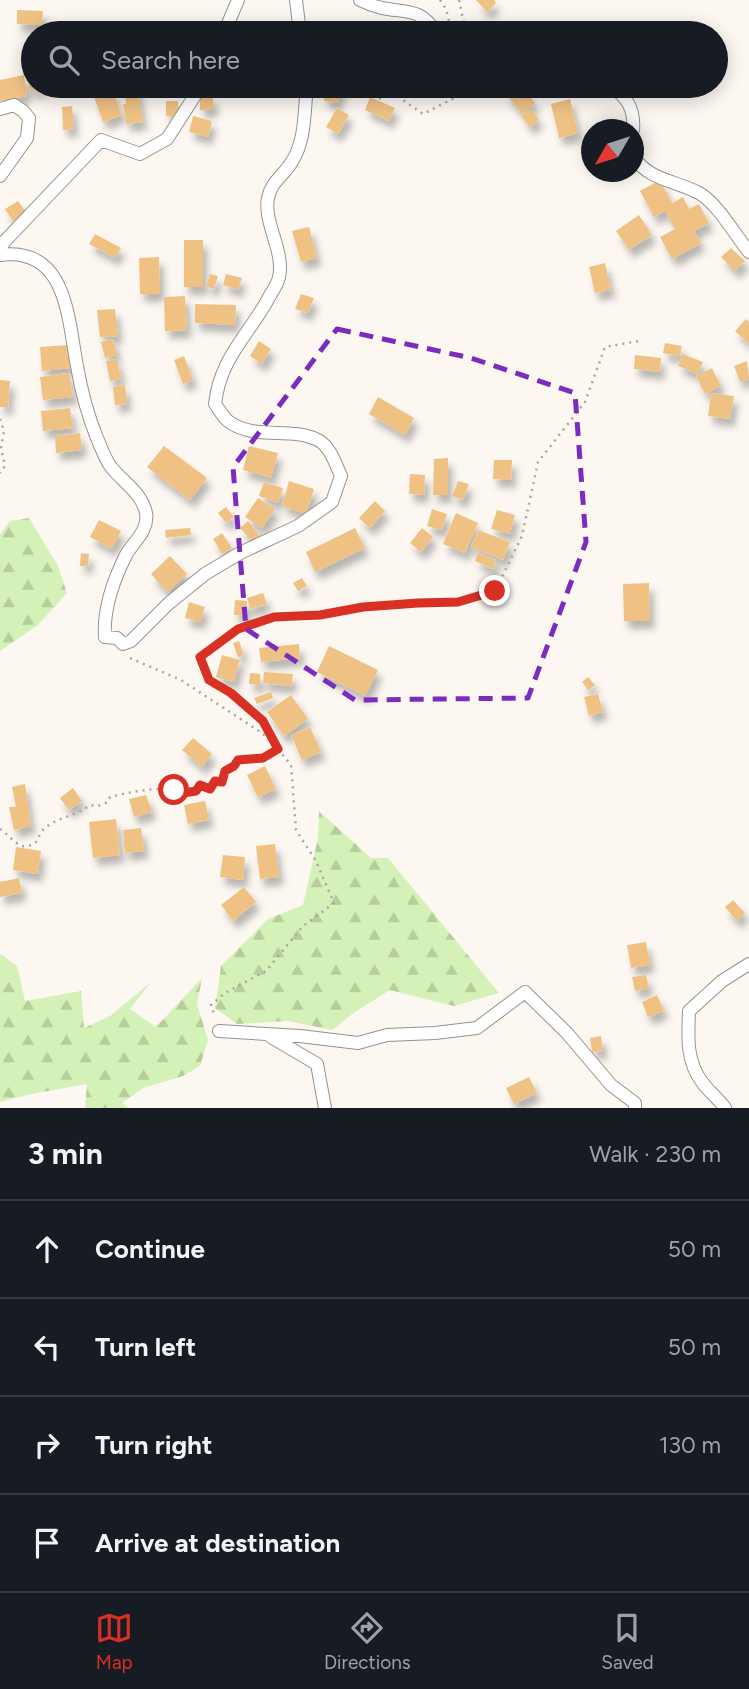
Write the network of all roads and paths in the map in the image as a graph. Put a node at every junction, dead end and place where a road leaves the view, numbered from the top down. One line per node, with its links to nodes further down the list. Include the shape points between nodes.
1 (238, 0): 6 (street)
2 (296, 0): 7 (street)
3 (360, 0): 8 (street, via 390,8 419,6)
4 (440, 0): 9 (path)
5 (459, 0): 10 (path)
6 (229, 21)
7 (299, 21)
8 (431, 21)
9 (449, 21)
10 (463, 21)
11 (193, 98): 20 (street, via 167,139 140,154 101,141)
12 (306, 98): 26 (street, via 302,141 291,164 273,183 267,201 279,277 258,317 228,357 215,404 229,421 252,432 288,432 319,441 341,476 337,489 332,502 298,526 205,574 131,642 123,644)
13 (400, 98): 14 (path, via 423,114)
14 (454, 98)
15 (625, 98): 17 (street)
16 (0, 109): 19 (street, via 14,105 29,118 27,138)
17 (634, 119)
18 (644, 170): 21 (street, via 701,194)
19 (0, 176)
20 (0, 249)
21 (749, 252)
22 (0, 255): 26 (street, via 32,259 51,273 66,299 77,368 96,436 110,466 133,489 146,514 142,534 127,553 104,620 105,637)
23 (639, 341): 27 (path, via 605,346 585,401 538,462 522,536 495,591 458,602 274,617 238,629 200,657 209,680 263,721)
24 (0, 419): 25 (path, via 5,466)
25 (0, 473)
26 (117, 638): 27 (path, via 115,649 181,680 262,733)
27 (278, 749): 28 (path, via 263,758 238,760 225,771 222,782 215,781 210,789 200,785 196,791 183,793 163,788 110,797 58,820 30,846 21,846); 30 (path, via 291,765 296,830 334,903 303,926 266,971 211,1005)
28 (0, 829)
29 (749, 964): 34 (street, via 689,1011 690,1062)
30 (219, 1031): 31 (street)
31 (267, 1035): 32 (street, via 317,1064); 33 (street, via 358,1043 387,1035 477,1028 525,992)
32 (325, 1108)
33 (635, 1108)
34 (725, 1108)

